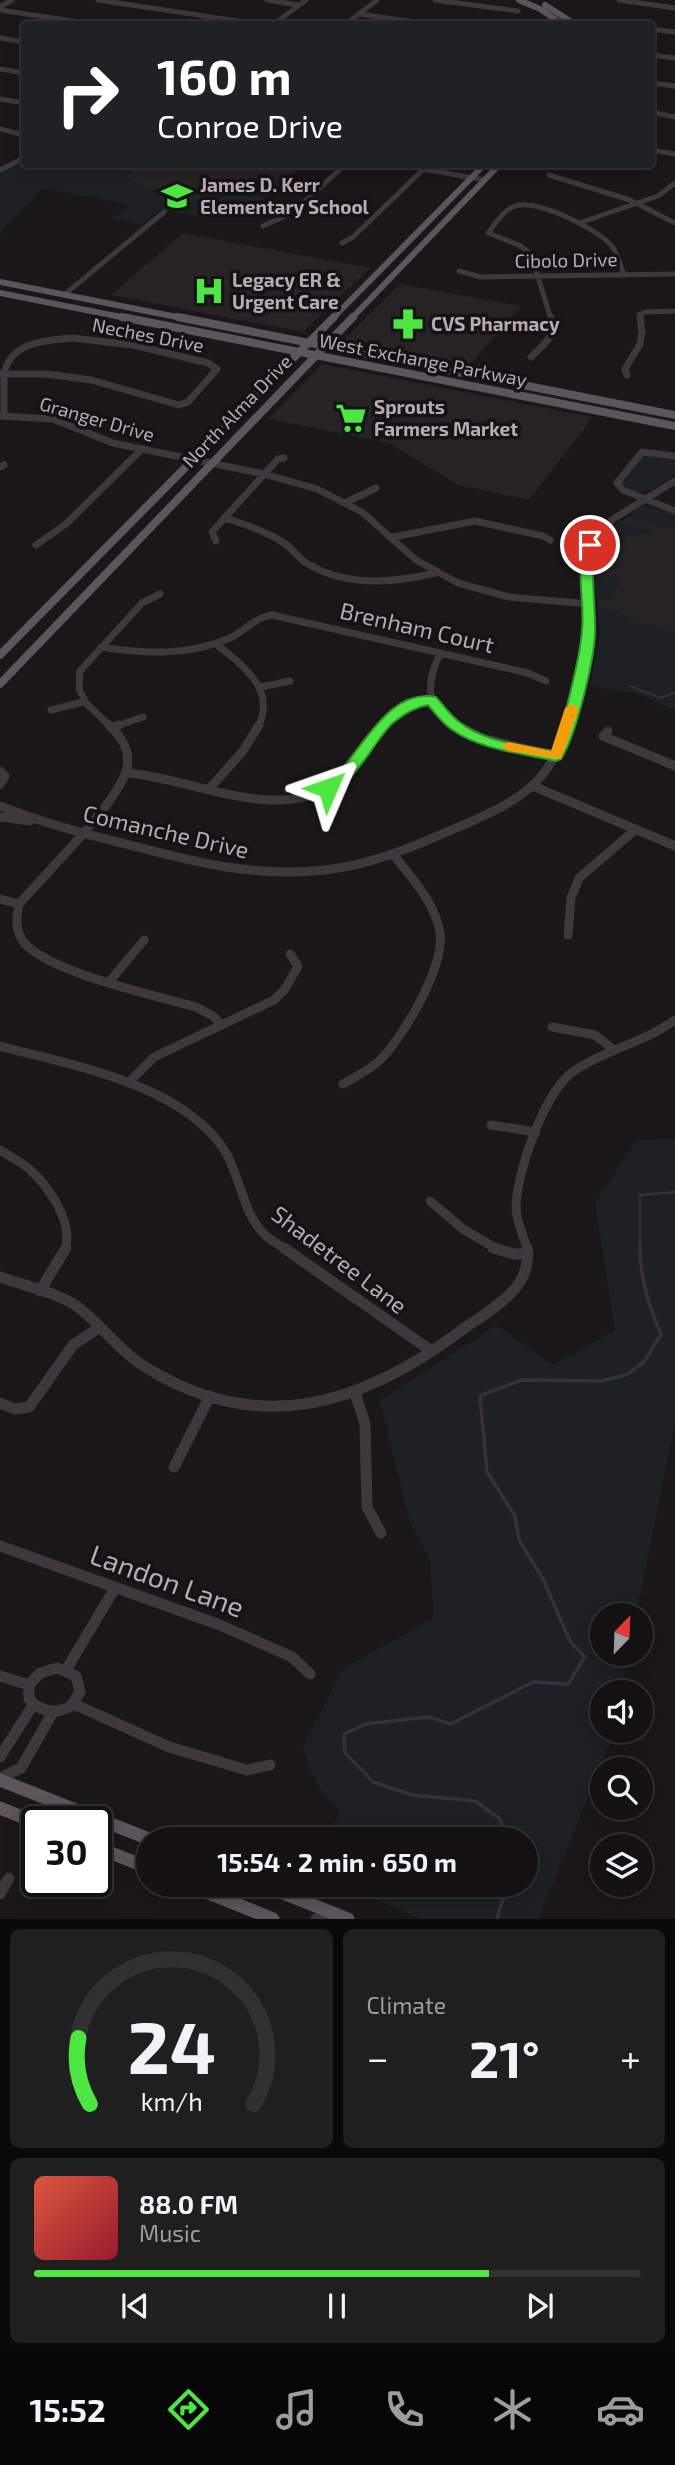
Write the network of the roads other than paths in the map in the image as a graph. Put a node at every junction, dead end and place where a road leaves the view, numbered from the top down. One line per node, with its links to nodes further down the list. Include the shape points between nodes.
1 (12, 0): 13 (street)
2 (98, 0): 17 (street)
3 (267, 0): 11 (street)
4 (306, 0): 11 (street)
5 (377, 0): 15 (street)
6 (435, 0): 14 (street)
7 (519, 0): 21 (main road)
8 (535, 0): 22 (main road)
9 (620, 0): 10 (street)
10 (644, 2): 12 (street)
11 (299, 5): 18 (street)
12 (675, 8)
13 (0, 9): 16 (street)
14 (518, 11)
15 (359, 14): 19 (street); 20 (street)
16 (74, 21)
17 (238, 21)
18 (278, 21)
19 (350, 21)
20 (408, 21)
21 (558, 21)
22 (570, 21)
23 (655, 30): 24 (street)
24 (675, 32)
25 (0, 38): 26 (street)
26 (21, 42)
27 (655, 56): 28 (street)
28 (675, 58)
29 (0, 69): 30 (street)
30 (21, 72)
31 (655, 84): 32 (street)
32 (675, 86)
33 (0, 99): 34 (street)
34 (21, 102)
35 (655, 113): 36 (street)
36 (675, 117)
37 (0, 129): 38 (street)
38 (21, 134)
39 (655, 151): 40 (street)
40 (675, 154)
41 (21, 159): 42 (street)
42 (2, 168)
43 (342, 168): 56 (street, via 292,213)
44 (425, 168): 57 (street)
45 (430, 168): 49 (street)
46 (481, 168): 49 (main road, North Alma Drive)
47 (496, 168): 50 (main road, North Alma Drive)
48 (549, 174): 52 (street)
49 (471, 178): 50 (street); 62 (main road, North Alma Drive)
50 (485, 180): 64 (main road, North Alma Drive)
51 (675, 183): 52 (street, via 665,193)
52 (639, 202): 54 (street); 55 (street)
53 (164, 212): 66 (street)
54 (579, 223): 60 (street, via 611,245); 61 (street, via 517,206 489,234 528,251)
55 (675, 223)
56 (263, 226)
57 (342, 243)
58 (460, 271): 61 (street, Cibolo Drive, via 481,277)
59 (675, 274): 60 (street, Cibolo Drive)
60 (624, 275): 61 (street, Cibolo Drive)
61 (538, 276): 74 (street, via 554,328)
62 (369, 281): 64 (main road); 70 (main road, North Alma Drive)
63 (0, 282): 66 (main road, West Exchange Parkway)
64 (384, 284): 71 (main road, North Alma Drive)
65 (0, 293): 67 (main road, West Exchange Parkway)
66 (64, 295): 69 (main road, West Exchange Parkway)
67 (79, 309): 69 (main road, via 142,317); 72 (main road, West Exchange Parkway)
68 (675, 311): 76 (street, via 639,315 643,338 625,369)
69 (153, 312): 70 (main road, West Exchange Parkway)
70 (308, 343): 71 (main road, West Exchange Parkway); 72 (main road, North Alma Drive)
71 (325, 345): 73 (main road, North Alma Drive); 79 (main road, West Exchange Parkway)
72 (299, 351): 73 (main road, West Exchange Parkway); 77 (main road, North Alma Drive)
73 (316, 355): 78 (main road, West Exchange Parkway); 80 (main road, North Alma Drive)
74 (531, 357)
75 (2, 374): 75 (street, Neches Drive, via 86,379 179,405 206,384 217,366 73,337 22,349 7,362); 82 (street)
76 (627, 374)
77 (265, 385): 80 (main road, via 266,393 250,409); 87 (main road, North Alma Drive)
78 (487, 388): 79 (main road, via 499,385); 83 (main road, West Exchange Parkway)
79 (608, 402): 81 (main road, West Exchange Parkway)
80 (259, 414): 88 (main road, North Alma Drive)
81 (675, 415)
82 (2, 416): 84 (street, Granger Drive, via 63,422)
83 (675, 426)
84 (142, 449): 87 (street, Granger Drive); 99 (street, via 66,524)
85 (675, 456): 92 (street, via 642,452 618,481 619,488)
86 (284, 458): 89 (street)
87 (192, 459): 88 (street, Granger Drive); 106 (main road, North Alma Drive)
88 (211, 463): 89 (street, Granger Drive); 109 (main road, North Alma Drive)
89 (264, 474): 93 (street, Granger Drive); 95 (street)
90 (675, 481): 92 (street, Comanche Drive)
91 (376, 488): 93 (street)
92 (645, 499): 94 (street); 102 (street, Comanche Drive, via 613,519 590,545 585,567)
93 (346, 502): 96 (street, Granger Drive)
94 (675, 511)
95 (224, 518): 98 (street, via 212,532); 100 (street, via 271,535 310,565 342,576 391,581)
96 (393, 537): 97 (street, via 475,521); 100 (street, Granger Drive)
97 (550, 540)
98 (216, 541)
99 (36, 545)
100 (435, 573): 102 (street, Granger Drive, via 509,597)
101 (160, 594): 104 (street, via 142,603)
102 (589, 604): 117 (street, Comanche Drive, via 581,673)
103 (216, 644): 104 (street, via 151,653); 105 (street, Brenham Court, via 263,616 278,616); 110 (street)
104 (101, 647): 112 (street, via 80,671 77,683)
105 (440, 653): 108 (street, Brenham Court); 111 (street, via 427,679)
106 (0, 655)
107 (290, 681): 110 (street)
108 (546, 681)
109 (0, 684)
110 (261, 687): 123 (street, via 264,718)
111 (431, 700): 117 (street, via 454,725 471,735); 123 (street, via 398,710 341,779 311,795 263,800)
112 (83, 702): 113 (street); 115 (street)
113 (51, 710)
114 (143, 716): 115 (street)
115 (112, 727): 120 (street, via 127,747)
116 (608, 731): 118 (street, via 603,736)
117 (556, 756): 122 (street, Comanche Drive)
118 (675, 766)
119 (0, 771): 121 (street, via 5,776)
120 (128, 773): 123 (street); 128 (street)
121 (0, 784)
122 (533, 786): 127 (street); 130 (street, Comanche Drive, via 501,808)
123 (209, 789)
124 (0, 806): 126 (street, Comanche Drive)
125 (0, 817): 126 (street, Comanche Drive)
126 (40, 822): 128 (street, Comanche Drive)
127 (636, 829): 129 (street); 133 (street, via 573,887)
128 (82, 833): 130 (street, Comanche Drive, via 208,866 255,872 328,870); 132 (street)
129 (675, 846)
130 (394, 855): 143 (street, via 431,903 440,933 439,959 390,1049)
131 (0, 899): 132 (street)
132 (19, 904): 136 (street, via 9,926 20,949 46,964)
133 (568, 935)
134 (145, 940): 136 (street)
135 (289, 954): 138 (street, via 298,966 280,994)
136 (110, 981): 138 (street, via 195,1007)
137 (675, 1020): 141 (street, via 643,1041)
138 (222, 1026): 142 (street, via 154,1057)
139 (552, 1027): 141 (street, via 598,1037)
140 (0, 1046): 142 (street, Shadetree Lane)
141 (614, 1050): 145 (street, via 586,1062 560,1081)
142 (128, 1083): 152 (street, Shadetree Lane, via 161,1096 217,1140 251,1217 264,1234)
143 (343, 1084)
144 (491, 1125): 145 (street)
145 (536, 1132): 148 (street, via 515,1207)
146 (0, 1150): 150 (street, via 36,1176 68,1237 61,1259)
147 (430, 1201): 148 (street, via 499,1252)
148 (528, 1254): 152 (street, via 529,1267 515,1290)
149 (0, 1278): 150 (street)
150 (40, 1291): 151 (street, via 73,1304)
151 (100, 1327): 154 (street, via 144,1367 171,1383); 155 (street, via 73,1345 29,1406 15,1409)
152 (430, 1350): 153 (street, via 404,1370)
153 (355, 1393): 154 (street, via 280,1405); 157 (street, via 365,1424 367,1507)
154 (210, 1396): 156 (street)
155 (0, 1403)
156 (174, 1467)
157 (381, 1533)
158 (0, 1546): 159 (street, Landon Lane)
159 (115, 1588): 160 (street); 161 (street, Landon Lane, via 203,1618 292,1657)
160 (66, 1670): 163 (street, via 48,1669); 164 (street, via 76,1676 80,1686)
161 (310, 1674)
162 (0, 1676): 163 (street)
163 (29, 1685): 165 (street)
164 (74, 1704): 166 (street); 168 (street, via 169,1747 247,1770)
165 (33, 1705): 166 (street); 167 (street)
166 (53, 1712): 169 (street, via 20,1768)
167 (0, 1757)
168 (270, 1765)
169 (0, 1779): 172 (main road)
170 (0, 1808): 171 (main road)
171 (21, 1817)
172 (136, 1834)
173 (112, 1853): 174 (main road)
174 (136, 1863)
175 (9, 1878): 176 (street)
176 (0, 1894)
177 (219, 1897): 180 (main road)
178 (287, 1897): 179 (main road)
179 (326, 1916): 181 (main road)
180 (273, 1919)
181 (348, 1919)

